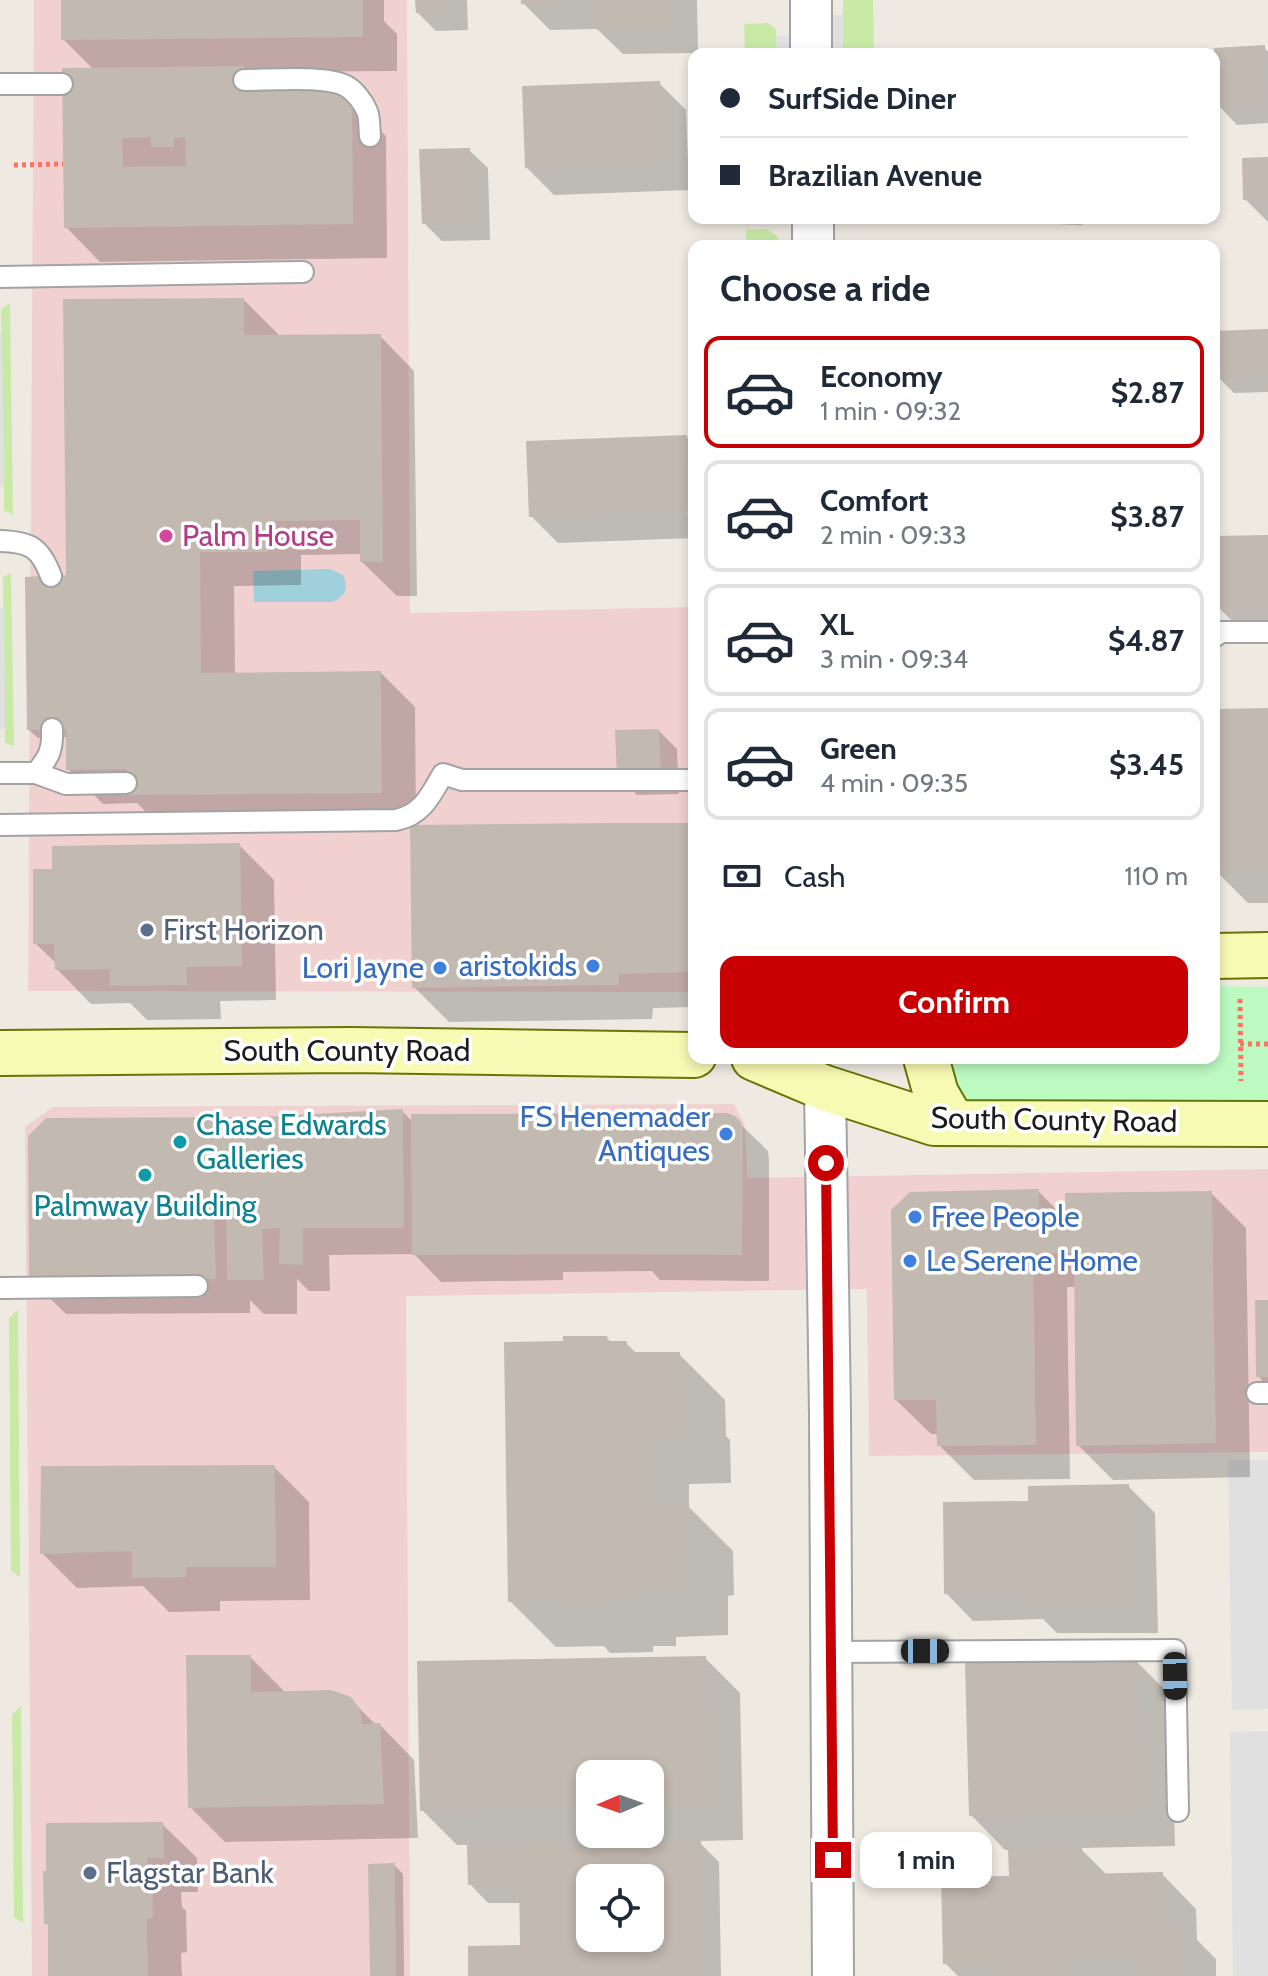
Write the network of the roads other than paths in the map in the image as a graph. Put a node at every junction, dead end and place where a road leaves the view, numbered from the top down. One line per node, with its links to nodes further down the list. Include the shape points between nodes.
1 (811, 0): 2 (street)
2 (811, 48)
3 (244, 80): 6 (lane, via 313,80 347,86 368,113)
4 (0, 84): 5 (lane)
5 (62, 84)
6 (370, 136)
7 (303, 272): 8 (lane)
8 (0, 277)
9 (0, 541): 10 (lane, via 39,552)
10 (51, 576)
11 (1268, 632): 12 (lane)
12 (1220, 633)
13 (52, 729): 15 (lane, via 53,747)
14 (0, 773): 15 (lane)
15 (36, 773): 17 (lane, via 66,784)
16 (688, 780): 18 (lane, via 462,780 443,774 417,812 396,820)
17 (126, 783)
18 (0, 825)
19 (1268, 955): 20 (main road)
20 (1220, 956)
21 (0, 1053): 22 (main road, South County Road)
22 (688, 1055)
23 (768, 1064): 25 (main road, South County Road)
24 (928, 1064): 26 (main road, via 936,1094)
25 (825, 1088): 26 (main road, South County Road, via 934,1123); 30 (street)
26 (953, 1123): 27 (main road, South County Road)
27 (1268, 1124)
28 (197, 1286): 29 (lane)
29 (0, 1288)
30 (831, 1652): 31 (lane, via 1175,1650); 32 (street)
31 (1178, 1811)
32 (833, 1976)

